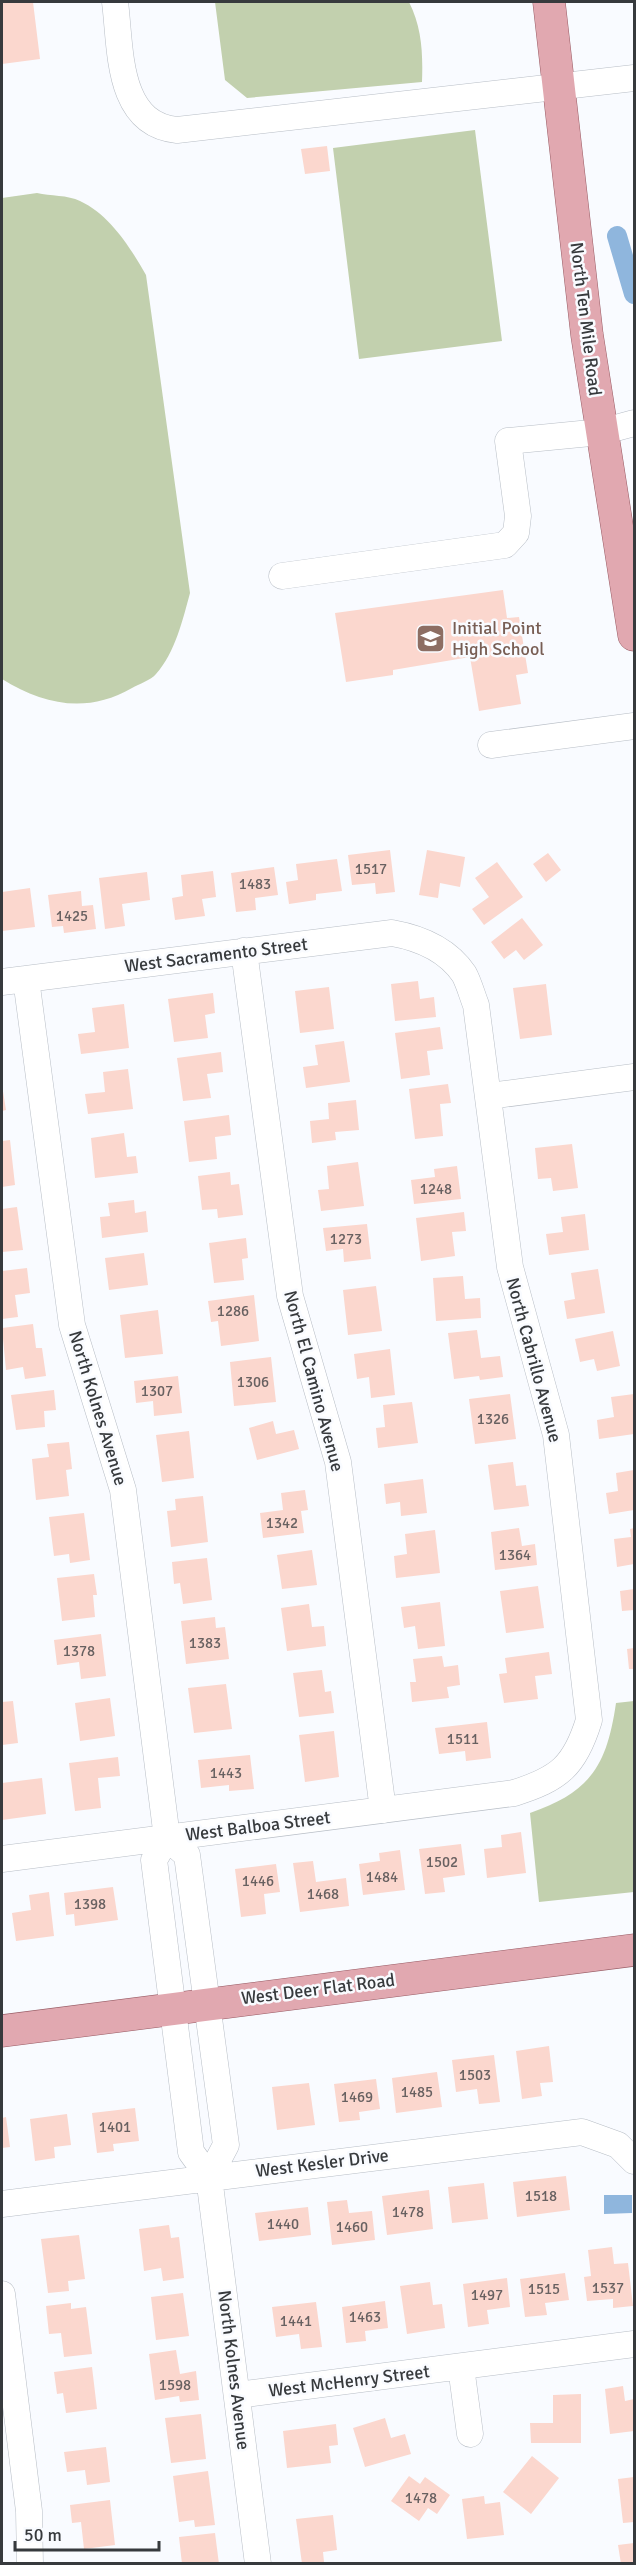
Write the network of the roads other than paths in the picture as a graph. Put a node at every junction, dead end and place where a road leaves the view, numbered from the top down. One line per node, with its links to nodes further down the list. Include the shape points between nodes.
1 (115, 2): 4 (street, via 126,85 132,101 151,122 167,129)
2 (549, 2): 4 (main road, North Ten Mile Road)
3 (634, 78): 4 (street)
4 (560, 86): 6 (main road, North Ten Mile Road, via 586,336)
5 (634, 423): 6 (street)
6 (601, 432): 7 (street, via 508,441 518,516 516,533 505,545); 8 (main road, North Ten Mile Road)
7 (282, 576)
8 (634, 635)
9 (634, 726): 10 (street)
10 (491, 745)
11 (429, 943): 12 (street, West Sacramento Street, via 392,933); 15 (street, North Cabrillo Avenue, via 448,956 464,975 476,1005)
12 (244, 951): 13 (street, West Sacramento Street); 17 (street, North El Camino Avenue, via 290,1296 338,1462)
13 (14, 980): 18 (street, North Kolnes Avenue, via 72,1325 123,1490)
14 (634, 1077): 15 (street)
15 (489, 1096): 16 (street, North Cabrillo Avenue, via 510,1267 556,1435 590,1720 582,1744 568,1765 543,1784)
16 (514, 1793): 17 (street, West Balboa Street)
17 (383, 1810): 18 (street, West Balboa Street)
18 (167, 1838): 19 (street, West Balboa Street); 21 (street, via 187,1855); 22 (street, North Kolnes Avenue, via 154,1860)
19 (2, 1859)
20 (634, 1950): 21 (main road, West Deer Flat Road)
21 (207, 2003): 22 (main road, West Deer Flat Road); 25 (street, via 226,2145)
22 (172, 2009): 23 (main road, West Deer Flat Road); 25 (street, North Kolnes Avenue, via 191,2152)
23 (2, 2031)
24 (634, 2161): 25 (street, West Kesler Drive, via 618,2145 582,2132)
25 (209, 2177): 26 (street, West Kesler Drive); 30 (street, North Kolnes Avenue)
26 (2, 2204)
27 (2, 2294): 32 (street, via 29,2511)
28 (634, 2344): 29 (street, West McHenry Street)
29 (461, 2367): 30 (street, West McHenry Street); 31 (street)
30 (237, 2395): 33 (street, North Kolnes Avenue)
31 (470, 2434)
32 (30, 2564)
33 (258, 2564)

